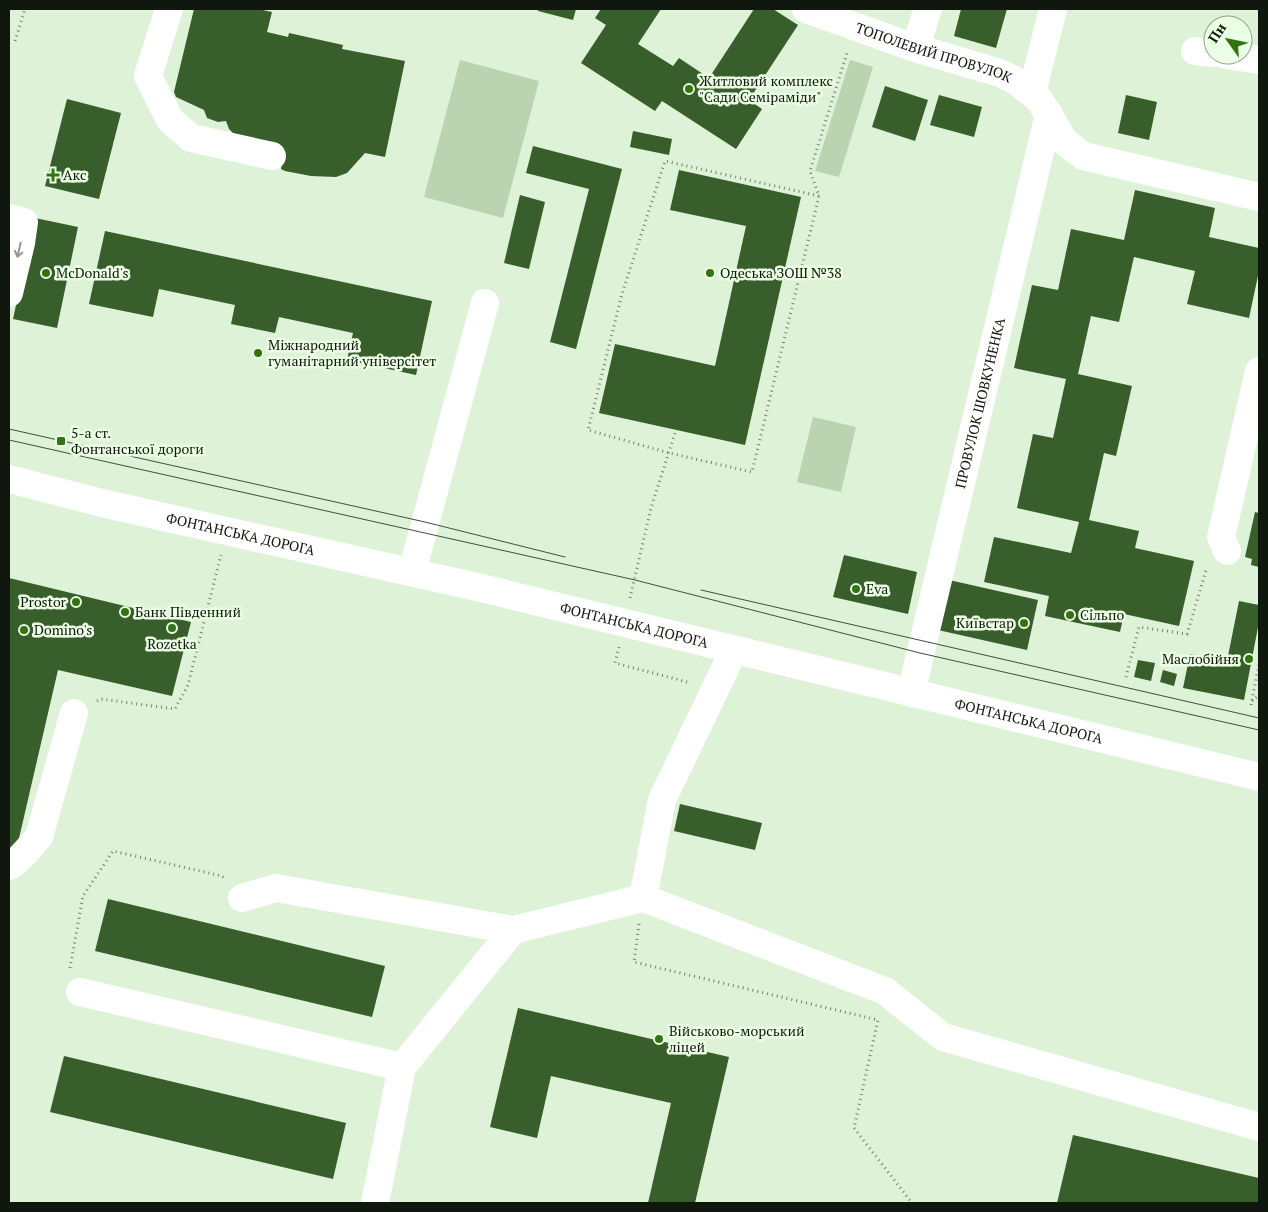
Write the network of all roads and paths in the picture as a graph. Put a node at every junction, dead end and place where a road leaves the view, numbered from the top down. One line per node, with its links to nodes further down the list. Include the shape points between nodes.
1 (25, 9): 7 (path)
2 (169, 9): 11 (main road, via 148,76 170,120 191,138)
3 (806, 9): 6 (main road, ТОПОЛЕВИЙ ПРОВУЛОК)
4 (928, 9): 8 (main road)
5 (1053, 9): 9 (main road)
6 (866, 29): 8 (main road, ТОПОЛЕВИЙ ПРОВУЛОК); 12 (path, via 853,35 810,171)
7 (15, 41)
8 (915, 48): 9 (main road, ТОПОЛЕВИЙ ПРОВУЛОК, via 1000,73)
9 (1032, 92): 10 (main road, ТОПОЛЕВИЙ ПРОВУЛОК)
10 (1049, 114): 13 (main road, ТОПОЛЕВИЙ ПРОВУЛОК, via 1064,141 1083,156); 29 (main road, ПРОВУЛОК ШОВКУНЕНКА)
11 (272, 156)
12 (819, 196): 19 (path, via 752,472); 19 (path, via 666,161 622,294 588,430)
13 (1259, 197)
14 (9, 218): 15 (main road, one-way to 15, via 24,222)
15 (9, 293)
16 (485, 303): 23 (main road)
17 (1259, 371): 22 (main road, via 1221,537)
18 (676, 430): 19 (path)
19 (669, 453): 24 (path, via 651,508)
20 (9, 479): 21 (main road, ФОНТАНСЬКА ДОРОГА)
21 (227, 531): 23 (main road, ФОНТАНСЬКА ДОРОГА); 31 (path, via 188,685 175,709 101,699)
22 (1227, 552): 27 (path, via 1206,568 1187,634 1139,627)
23 (412, 572): 24 (main road, ФОНТАНСЬКА ДОРОГА)
24 (625, 623): 25 (main road, ФОНТАНСЬКА ДОРОГА); 28 (path, via 615,663)
25 (734, 650): 28 (main road); 29 (main road, ФОНТАНСЬКА ДОРОГА)
26 (1259, 664): 30 (path, via 1251,703)
27 (1126, 677)
28 (715, 689): 35 (main road, via 662,800)
29 (911, 693): 32 (main road, ФОНТАНСЬКА ДОРОГА)
30 (1259, 695)
31 (74, 713): 33 (main road, via 39,837)
32 (1259, 777)
33 (9, 866)
34 (242, 898): 36 (main road, via 276,888); 37 (path, via 222,876 113,851 83,896 68,980)
35 (643, 898): 36 (main road); 39 (main road, via 885,992 943,1037); 41 (path, via 634,962 878,1020 854,1128)
36 (513, 930): 38 (main road)
37 (80, 992): 38 (main road)
38 (402, 1067): 40 (main road)
39 (1259, 1128)
40 (375, 1203)
41 (912, 1203)

